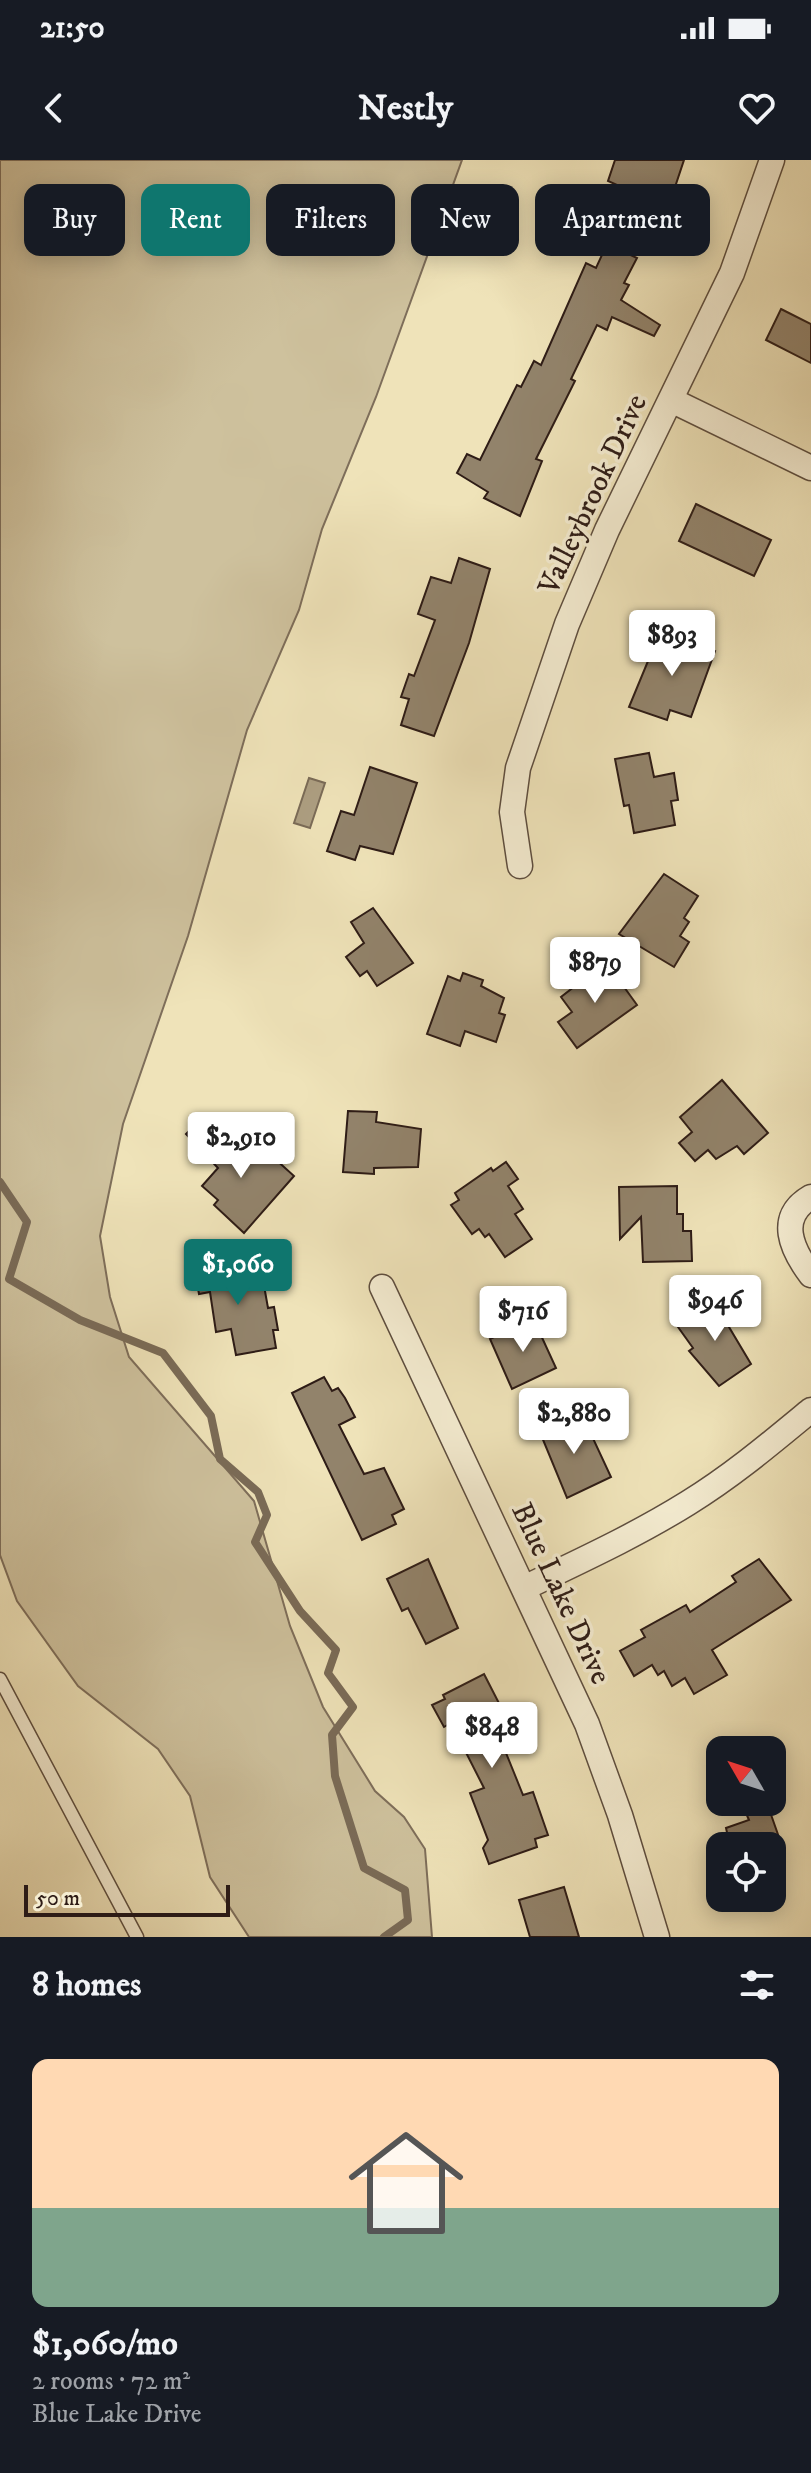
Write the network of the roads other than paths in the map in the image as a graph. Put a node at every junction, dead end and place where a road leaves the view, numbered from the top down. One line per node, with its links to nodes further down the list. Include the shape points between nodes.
1 (772, 160): 2 (street, Valleybrook Drive, via 732,273)
2 (671, 400): 3 (street); 4 (street, Valleybrook Drive, via 567,624 518,768 512,812)
3 (811, 468)
4 (520, 866)
5 (811, 1197): 6 (street, via 796,1210 790,1235)
6 (811, 1275)
7 (382, 1287): 9 (street, Blue Lake Drive)
8 (811, 1410): 9 (street, via 690,1502)
9 (524, 1588): 12 (street, Blue Lake Drive, via 587,1724)
10 (0, 1679): 11 (lane)
11 (137, 1937)
12 (657, 1937)

